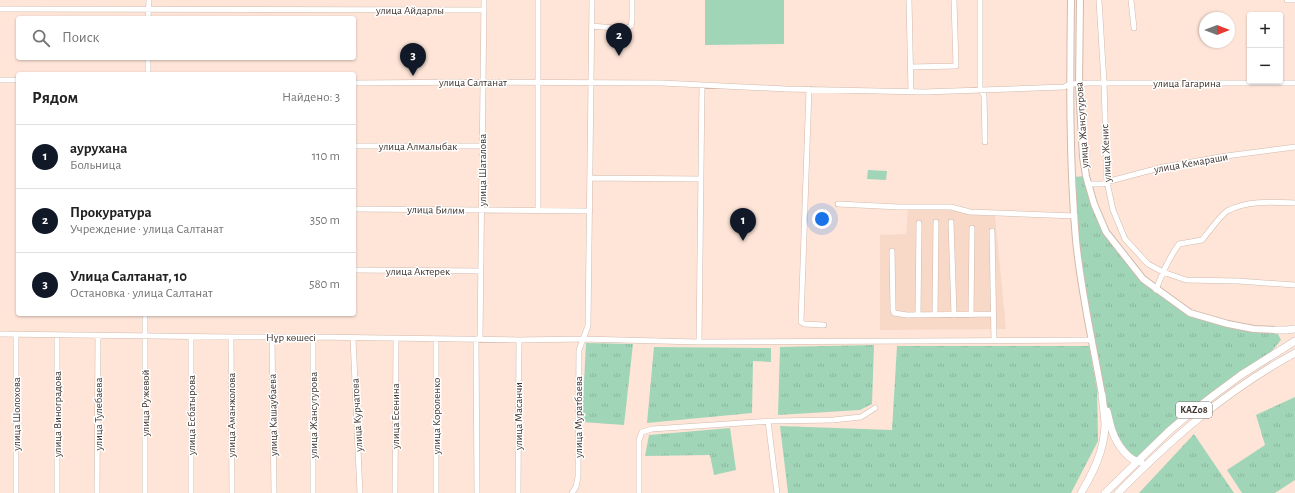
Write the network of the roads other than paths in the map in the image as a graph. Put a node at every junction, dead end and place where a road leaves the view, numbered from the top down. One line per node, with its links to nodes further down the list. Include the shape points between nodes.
1 (149, 0): 16 (street)
2 (484, 0): 17 (street, улица Шаталова)
3 (538, 0): 28 (street)
4 (592, 0): 19 (street, улица Муратбаева)
5 (632, 0): 19 (street, via 631,26 625,29)
6 (909, 0): 22 (street)
7 (954, 0): 22 (street, via 956,66)
8 (980, 0): 36 (street)
9 (1071, 0): 32 (main road, улица Жансугурова)
10 (1080, 0): 33 (main road, улица Жансугурова)
11 (1099, 0): 30 (street, улица Женис)
12 (1131, 0): 20 (street)
13 (1287, 0): 14 (street)
14 (1295, 0)
15 (0, 9): 16 (street, улица Айдарлы)
16 (148, 9): 17 (street, улица Айдарлы); 18 (street)
17 (484, 10): 27 (street, улица Шаталова)
18 (148, 16)
19 (592, 26): 29 (street, улица Муратбаева)
20 (1134, 28)
21 (148, 60): 23 (street)
22 (910, 67): 37 (street)
23 (148, 72)
24 (0, 80): 25 (street)
25 (16, 80)
26 (356, 82): 27 (street, улица Салтанат)
27 (483, 82): 28 (street, улица Салтанат); 40 (street, улица Шаталова)
28 (538, 82): 29 (street, улица Салтанат); 52 (street)
29 (592, 83): 34 (street, улица Салтанат); 44 (street, улица Муратбаева)
30 (1104, 83): 31 (street, улица Гагарина); 33 (street, улица Гагарина); 46 (street, улица Женис)
31 (1295, 83)
32 (1070, 84): 33 (street, улица Гагарина); 36 (street, улица Гагарина, via 1064,87); 43 (main road, улица Жансугурова)
33 (1079, 84): 42 (main road, улица Жансугурова)
34 (702, 85): 35 (street, улица Салтанат); 45 (street)
35 (809, 89): 37 (street, улица Гагарина); 72 (street, via 801,322)
36 (980, 90): 37 (street, улица Гагарина); 38 (street, via 984,95)
37 (911, 92)
38 (985, 142)
39 (356, 146): 40 (street, улица Алмалыбак)
40 (482, 146): 51 (street, улица Шаталова)
41 (1295, 147): 46 (street, улица Кемараши, via 1163,167)
42 (1086, 176): 43 (main road); 47 (main road, улица Жансугурова)
43 (1072, 177): 54 (main road, улица Жансугурова)
44 (590, 178): 45 (street); 53 (street, улица Муратбаева)
45 (701, 179): 95 (street)
46 (1107, 182): 47 (street, улица Кемараши); 63 (street, улица Женис, via 1113,210 1125,239 1148,264)
47 (1088, 184): 65 (main road, улица Жансугурова, via 1106,232 1143,279)
48 (1295, 203): 63 (street, via 1244,205 1226,212 1202,240 1179,244)
49 (838, 204): 54 (street, via 951,207 970,212)
50 (356, 209): 51 (street, улица Билим)
51 (482, 211): 52 (street, улица Билим); 62 (street, улица Шаталова)
52 (538, 211): 53 (street, улица Билим)
53 (590, 211): 90 (street, улица Муратбаева, via 588,326)
54 (1075, 216): 92 (main road, улица Жансугурова, via 1076,241)
55 (936, 222): 68 (street)
56 (951, 222): 69 (street)
57 (919, 223): 67 (street)
58 (972, 228): 70 (street)
59 (992, 231): 66 (street)
60 (892, 251): 67 (street, via 893,312)
61 (356, 270): 62 (street, улица Актерек)
62 (481, 271): 89 (street, улица Шаталова)
63 (1163, 272): 64 (street, улица Женис, via 1186,280); 65 (street)
64 (1295, 285)
65 (1156, 290): 74 (main road, улица Жансугурова, via 1190,314 1254,329)
66 (993, 314): 70 (street); 93 (street)
67 (918, 315): 68 (street)
68 (934, 315): 69 (street)
69 (954, 315): 70 (street)
70 (971, 315)
71 (145, 316): 80 (street, улица Ружевой)
72 (824, 325)
73 (1295, 329): 75 (highway)
74 (1276, 330): 75 (highway)
75 (1287, 330): 86 (highway)
76 (0, 334): 77 (street, Нұр көшесі)
77 (16, 335): 78 (street, Нұр көшесі); 103 (street, улица Шолохова)
78 (57, 335): 79 (street, Нұр көшесі); 104 (street, улица Виноградова)
79 (98, 336): 80 (street, Нұр көшесі); 105 (street, улица Тулебаева)
80 (145, 336): 81 (street, Нұр көшесі); 106 (street, улица Ружевой)
81 (191, 337): 82 (street, Нұр көшесі); 107 (street, улица Есбатырова)
82 (231, 337): 83 (street, Нұр көшесі); 108 (street, улица Аманжолова)
83 (272, 337): 84 (street, Нұр көшесі); 109 (street, улица Кашаубаева)
84 (313, 337): 85 (street, Нұр көшесі); 110 (street, улица Жансугурова)
85 (353, 338): 87 (street, Нұр көшесі); 111 (street, улица Курчатова)
86 (1295, 338)
87 (396, 339): 88 (street, Нұр көшесі); 112 (street, улица Есенина)
88 (436, 339): 89 (street, Нұр көшесі); 113 (street, улица Короленко)
89 (478, 339): 91 (street, Нұр көшесі); 114 (street, улица Шаталова)
90 (582, 339): 91 (street, Нұр көшесі); 95 (street, Нұр көшесі); 102 (street, улица Муратбаева, via 578,366)
91 (519, 340): 115 (street, улица Масанчи)
92 (1092, 340): 93 (street, Нұр көшесі); 97 (main road, улица Жансугурова)
93 (994, 341): 95 (street, Нұр көшесі)
94 (1295, 341): 101 (highway, KAZ08, via 1214,395 1169,431)
95 (699, 342)
96 (1295, 353): 100 (highway, KAZ08, via 1214,406)
97 (1102, 395): 101 (highway, via 1113,433 1128,457); 120 (highway, via 1105,427 1102,450)
98 (875, 408): 99 (street, via 861,417)
99 (768, 421): 118 (street, via 652,429 642,432 639,440); 119 (street)
100 (1158, 453): 101 (highway, via 1148,460); 122 (highway, KAZ08)
101 (1137, 462): 121 (highway, KAZ08)
102 (578, 477): 116 (street, улица Муратбаева); 117 (street)
103 (16, 493)
104 (56, 493)
105 (97, 493)
106 (145, 493)
107 (191, 493)
108 (232, 493)
109 (274, 493)
110 (313, 493)
111 (360, 493)
112 (395, 493)
113 (436, 493)
114 (477, 493)
115 (518, 493)
116 (572, 493)
117 (578, 493)
118 (639, 493)
119 (777, 493)
120 (1081, 493)
121 (1105, 493)
122 (1118, 493)

